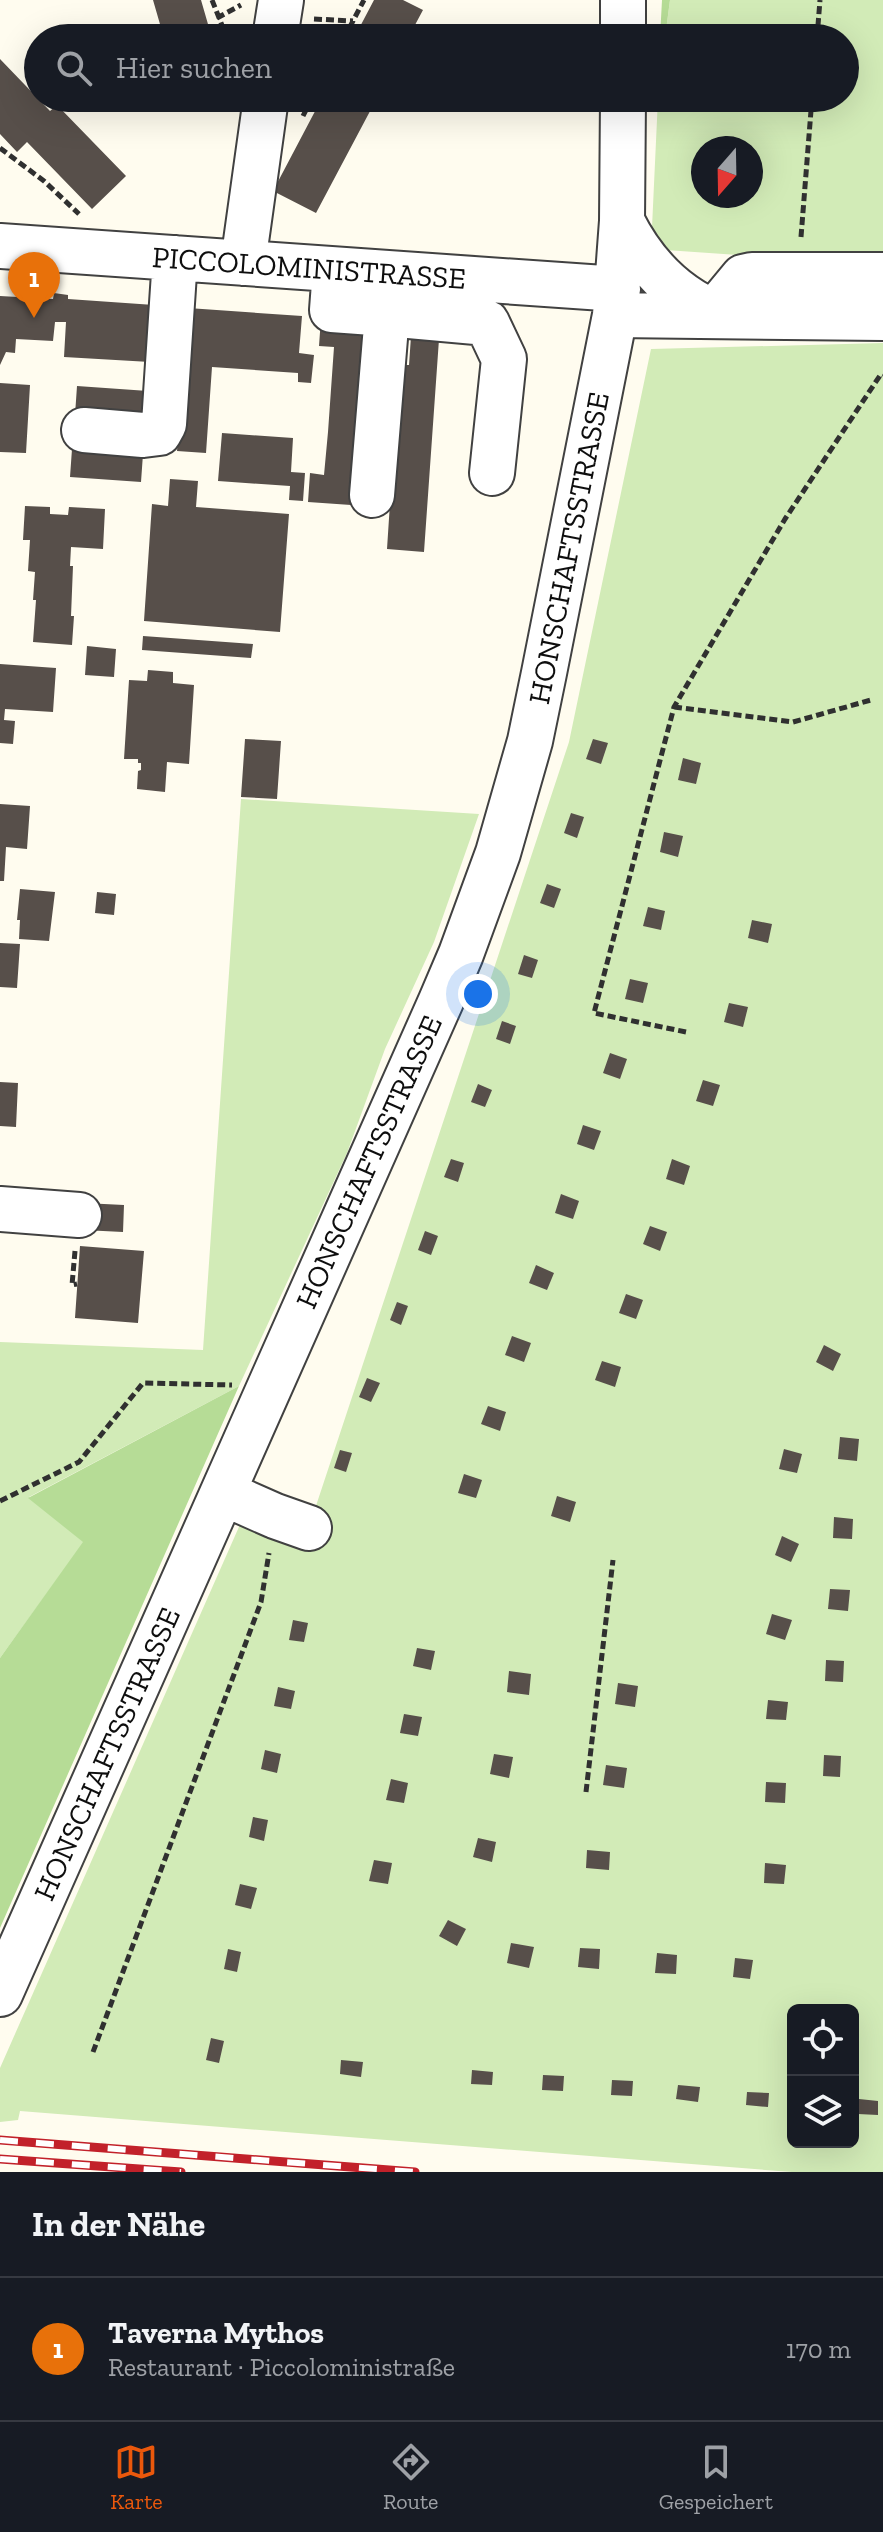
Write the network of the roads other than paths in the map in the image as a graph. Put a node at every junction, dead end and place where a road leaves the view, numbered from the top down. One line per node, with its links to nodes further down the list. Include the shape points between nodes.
1 (281, 0): 3 (street)
2 (623, 0): 4 (street)
3 (277, 24)
4 (623, 24)
5 (264, 112): 10 (street)
6 (623, 112): 7 (street, HONSCHAFTSSTRASSE)
7 (622, 221): 13 (street, HONSCHAFTSSTRASSE); 15 (street, PICCOLOMINISTRASSE, via 649,266 668,285)
8 (0, 246): 9 (street, PICCOLOMINISTRASSE)
9 (175, 258): 10 (street, PICCOLOMINISTRASSE); 17 (street, via 164,424 159,433 143,435)
10 (243, 263): 11 (street, PICCOLOMINISTRASSE)
11 (335, 270): 13 (street, PICCOLOMINISTRASSE); 14 (street, via 332,310)
12 (883, 275): 15 (street, via 743,277)
13 (616, 302): 15 (street, PICCOLOMINISTRASSE); 22 (street, HONSCHAFTSSTRASSE, via 533,727 498,853 456,966)
14 (387, 314): 18 (street, via 487,323 504,359); 19 (street)
15 (720, 314): 16 (street, PICCOLOMINISTRASSE)
16 (883, 318)
17 (84, 430)
18 (492, 473)
19 (372, 495)
20 (0, 1209): 21 (street)
21 (79, 1215)
22 (223, 1493): 23 (street); 24 (street, HONSCHAFTSSTRASSE)
23 (292, 1522)
24 (0, 1994)

